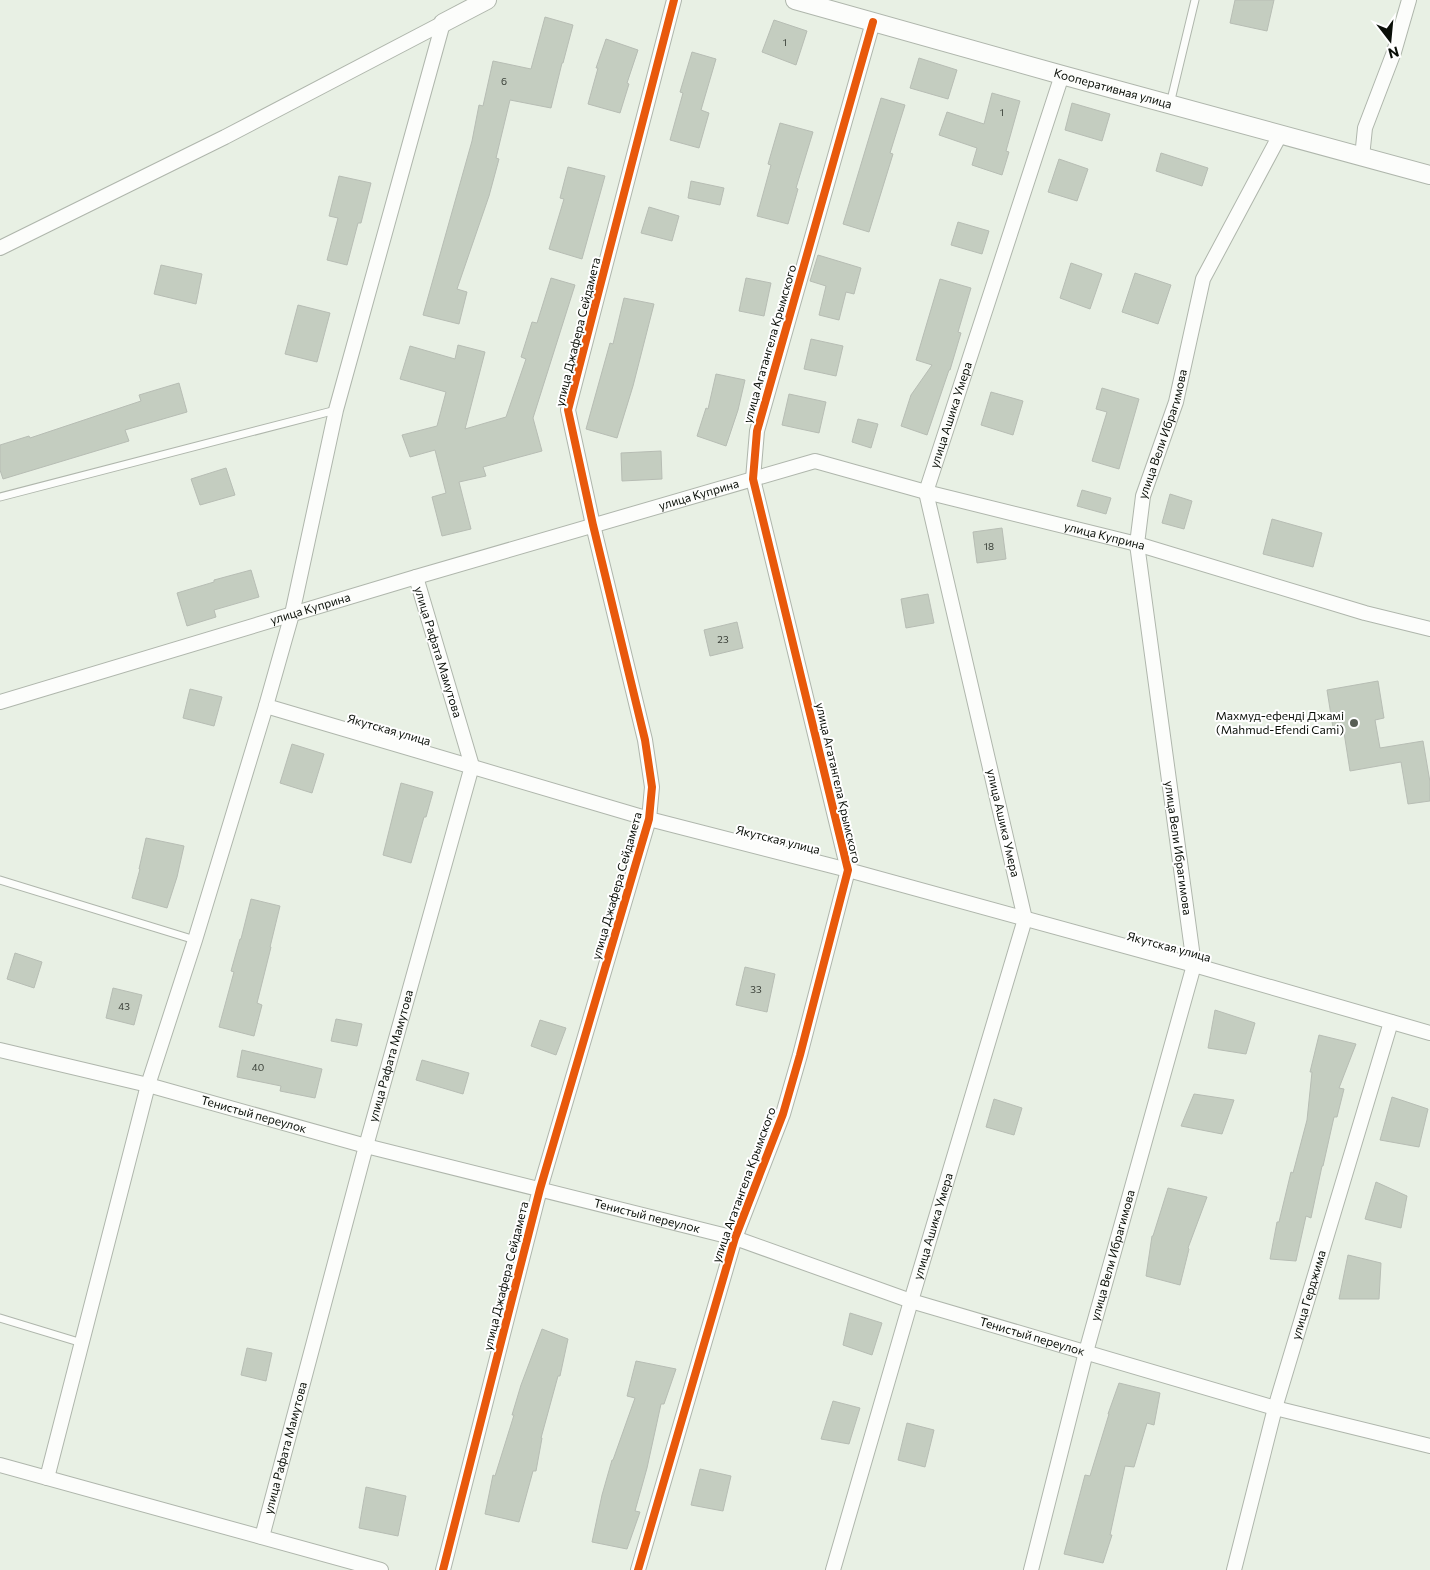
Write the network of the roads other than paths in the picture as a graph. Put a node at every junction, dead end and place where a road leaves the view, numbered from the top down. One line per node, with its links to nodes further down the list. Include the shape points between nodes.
1 (487, 0): 7 (street)
2 (674, 0): 18 (street, улица Джафера Сейдамета, via 568,410)
3 (795, 0): 6 (street, Кооперативная улица)
4 (1195, 0): 9 (lane)
5 (1409, 0): 11 (street, via 1394,52 1365,128)
6 (873, 22): 8 (street, Кооперативная улица); 15 (street, улица Агатангела Крымского, via 757,431)
7 (443, 23): 13 (street, via 225,137); 14 (street)
8 (1062, 75): 9 (street, Кооперативная улица); 16 (street, улица Ашика Умера)
9 (1170, 104): 10 (street, Кооперативная улица)
10 (1280, 134): 11 (street, Кооперативная улица); 19 (street, улица Вели Ибрагимова, via 1203,279 1176,402 1143,496)
11 (1362, 157): 12 (street, Кооперативная улица)
12 (1430, 175)
13 (0, 248)
14 (336, 410): 17 (lane); 21 (street)
15 (753, 479): 16 (street, улица Куприна, via 815,461); 18 (street, улица Куприна); 27 (street, улица Агатангела Крымского)
16 (926, 492): 19 (street, улица Куприна); 29 (street, улица Ашика Умера)
17 (0, 497)
18 (593, 525): 20 (street, улица Куприна); 26 (street, улица Джафера Сейдамета, via 645,740 652,787)
19 (1137, 544): 22 (street, улица Куприна, via 1365,613); 31 (street, улица Вели Ибрагимова)
20 (416, 577): 21 (street, улица Куприна); 25 (street, улица Рафата Мамутова)
21 (292, 614): 23 (street, улица Куприна); 24 (street)
22 (1430, 629)
23 (0, 702)
24 (266, 706): 25 (street, Якутская улица); 30 (street)
25 (472, 766): 26 (street, Якутская улица); 36 (street, улица Рафата Мамутова)
26 (650, 819): 27 (street, Якутская улица); 37 (street, улица Джафера Сейдамета)
27 (848, 870): 29 (street, Якутская улица); 38 (street, улица Агатангела Крымского, via 783,1114)
28 (0, 880): 30 (lane)
29 (1025, 919): 31 (street, Якутская улица); 39 (street, улица Ашика Умера)
30 (195, 940): 35 (street)
31 (1194, 965): 32 (street, Якутская улица); 42 (street, улица Вели Ибрагимова)
32 (1390, 1022): 33 (street, Якутская улица); 43 (street, улица Герджима)
33 (1430, 1033)
34 (0, 1050): 35 (street, Тенистый переулок)
35 (148, 1085): 36 (street, Тенистый переулок); 41 (street)
36 (366, 1146): 37 (street, Тенистый переулок); 47 (street, улица Рафата Мамутова)
37 (540, 1188): 38 (street, Тенистый переулок); 49 (street, улица Джафера Сейдамета)
38 (735, 1238): 39 (street, Тенистый переулок); 50 (street, улица Агатангела Крымского)
39 (911, 1301): 42 (street, Тенистый переулок); 51 (street, улица Ашика Умера)
40 (0, 1318): 41 (lane)
41 (82, 1343): 46 (street)
42 (1086, 1352): 43 (street, Тенистый переулок); 52 (street, улица Вели Ибрагимова)
43 (1275, 1408): 44 (street, Тенистый переулок); 53 (street, улица Герджима)
44 (1430, 1446)
45 (0, 1464): 46 (street)
46 (47, 1478): 47 (street)
47 (262, 1537): 48 (street)
48 (381, 1570)
49 (443, 1570)
50 (638, 1570)
51 (833, 1570)
52 (1031, 1570)
53 (1234, 1570)

